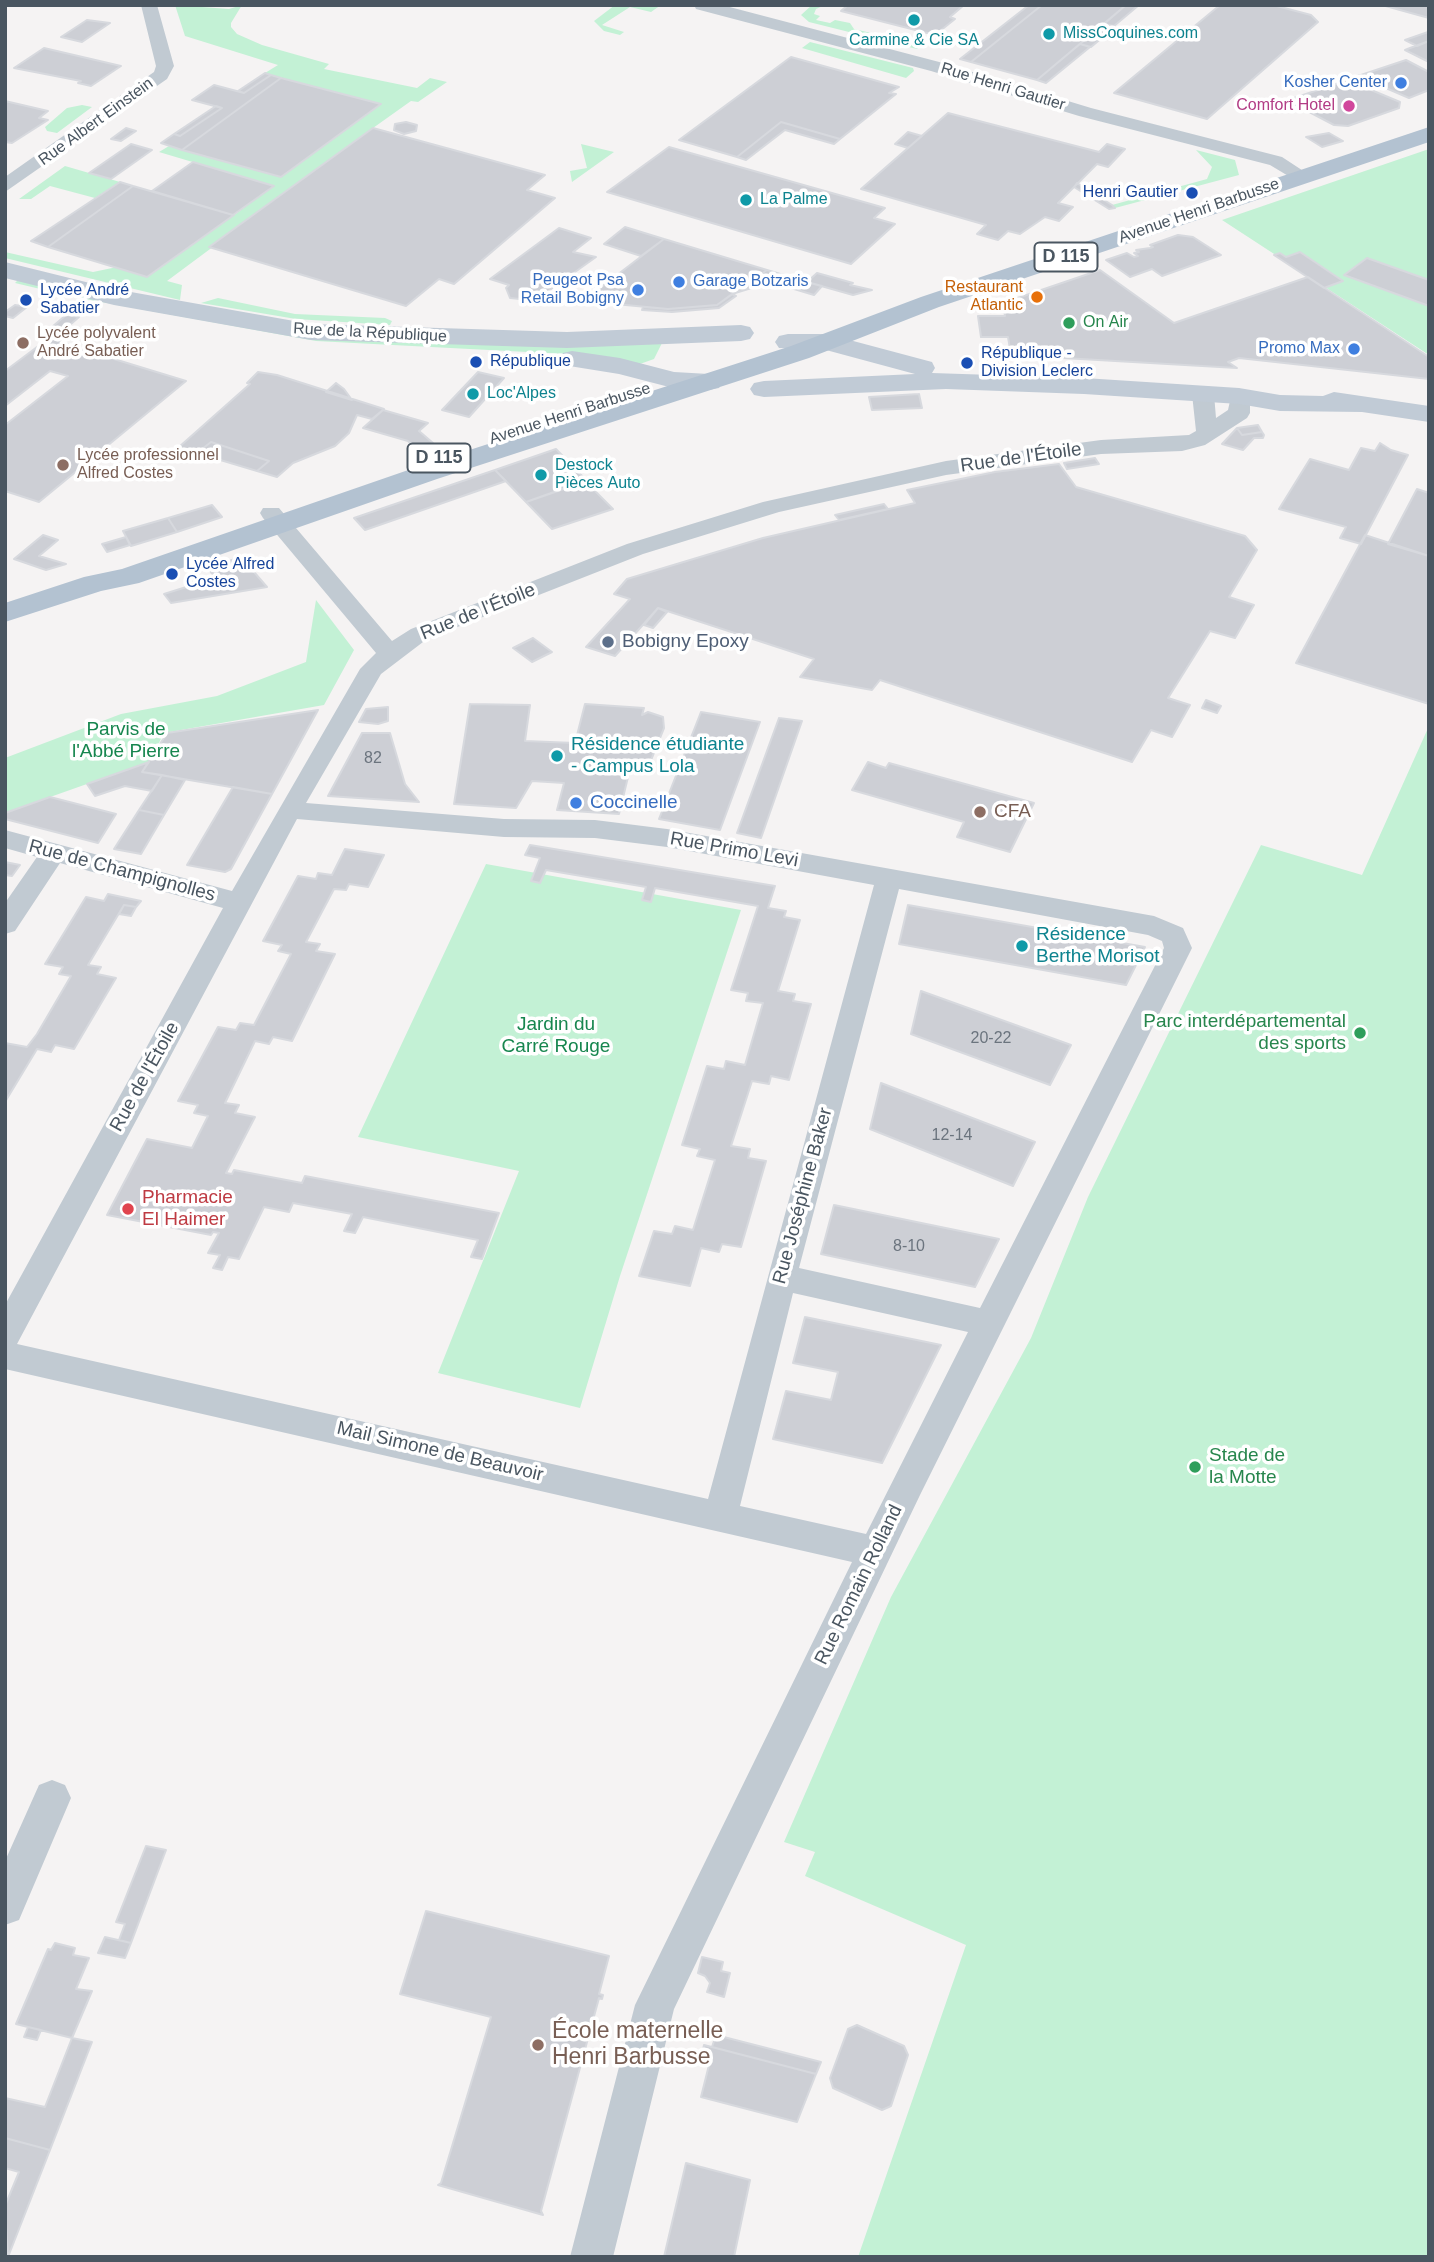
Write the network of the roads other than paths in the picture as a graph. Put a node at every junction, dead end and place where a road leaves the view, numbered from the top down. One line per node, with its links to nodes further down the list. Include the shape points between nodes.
1 (149, 5): 7 (street, Rue Albert Einstein, via 165,66 161,75)
2 (702, 5): 4 (street, Rue Henri Gautier)
3 (783, 5): 4 (street)
4 (762, 21): 6 (street, Rue Henri Gautier, via 1276,161)
5 (1429, 134): 6 (main road, Avenue Henri Barbusse / D 115)
6 (1302, 176): 10 (main road, Avenue Henri Barbusse / D 115)
7 (5, 186)
8 (5, 270): 11 (main road, Rue de la République, via 114,297 311,332 567,340)
9 (5, 286): 14 (main road, Rue de la République, via 272,340 584,360)
10 (930, 302): 12 (main road, Avenue Henri Barbusse / D 115); 13 (main road, Avenue Henri Barbusse / D 115, via 876,312)
11 (741, 333): 13 (main road, Rue de la République, via 766,334); 14 (main road, via 703,346)
12 (827, 342): 13 (main road, Avenue Henri Barbusse / D 115); 15 (main road, via 908,366)
13 (794, 347): 14 (main road, Avenue Henri Barbusse / D 115); 16 (main road, via 803,365 796,376 781,386)
14 (693, 378): 16 (main road, Rue de la République, via 729,388); 21 (main road, Avenue Henri Barbusse / D 115, via 427,473)
15 (1084, 386): 16 (main road, Rue de la République, via 916,381); 17 (main road)
16 (764, 389)
17 (1203, 394): 18 (main road); 20 (street)
18 (1239, 396): 19 (main road, via 1280,404 1358,405); 20 (street, Rue de l'Étoile, via 1239,413)
19 (1429, 414)
20 (1207, 433): 23 (street, Rue de l'Étoile, via 1182,444 1101,447 946,468 771,507 635,549 419,634)
21 (276, 519): 22 (main road, Avenue Henri Barbusse / D 115, via 128,577 95,583); 23 (street)
22 (5, 613)
23 (390, 654): 24 (street, Rue de l'Étoile, via 372,669)
24 (289, 810): 27 (street, Rue Primo Levi, via 504,828 595,829); 28 (street, Rue de l'Étoile)
25 (5, 839): 26 (street, Rue de Champignolles)
26 (53, 853): 28 (street, Rue de Champignolles); 29 (street)
27 (889, 877): 30 (street, Rue Primo Levi, via 1154,926); 31 (street, Rue Joséphine Baker)
28 (240, 902): 33 (street, Rue de l'Étoile)
29 (5, 924)
30 (1173, 935): 32 (street, Rue Romain Rolland, via 1178,948)
31 (781, 1277): 32 (street); 35 (street, Rue Joséphine Baker)
32 (990, 1324): 36 (street, Rue Romain Rolland)
33 (5, 1336)
34 (5, 1355): 35 (street, Mail Simone de Beauvoir)
35 (720, 1516): 36 (street, Mail Simone de Beauvoir)
36 (875, 1552): 39 (street, Rue Romain Rolland, via 655,2005)
37 (52, 1798): 38 (street)
38 (5, 1906)
39 (591, 2257)

